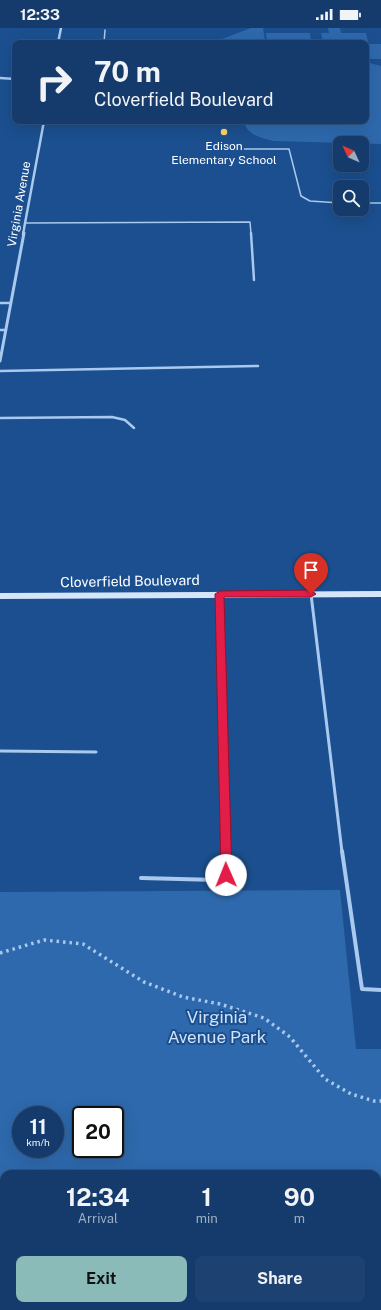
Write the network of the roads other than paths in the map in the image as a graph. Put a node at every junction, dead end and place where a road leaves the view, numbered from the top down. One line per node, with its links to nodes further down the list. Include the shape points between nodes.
1 (61, 28): 3 (street)
2 (105, 30): 4 (lane)
3 (59, 40)
4 (104, 40)
5 (0, 78): 6 (street)
6 (12, 79)
7 (43, 124): 12 (street, Virginia Avenue)
8 (221, 149): 9 (lane, via 289,149 301,196 310,201)
9 (333, 203)
10 (369, 203): 11 (lane)
11 (381, 203)
12 (26, 223): 13 (lane, via 250,222); 15 (street, Virginia Avenue)
13 (254, 280)
14 (0, 303): 15 (lane)
15 (10, 303): 17 (street, Virginia Avenue)
16 (0, 330): 17 (lane)
17 (6, 330): 18 (street, Virginia Avenue)
18 (0, 361)
19 (258, 366): 20 (lane)
20 (0, 371)
21 (0, 418): 22 (lane, via 112,417 126,420)
22 (134, 428)
23 (220, 594): 24 (main road, Cloverfield Boulevard); 26 (main road, Cloverfield Boulevard); 29 (lane, via 226,875 217,880)
24 (311, 594): 25 (main road, Cloverfield Boulevard); 30 (lane, via 344,869 362,989)
25 (381, 594)
26 (0, 596)
27 (0, 751): 28 (lane)
28 (96, 752)
29 (142, 878)
30 (381, 990)

